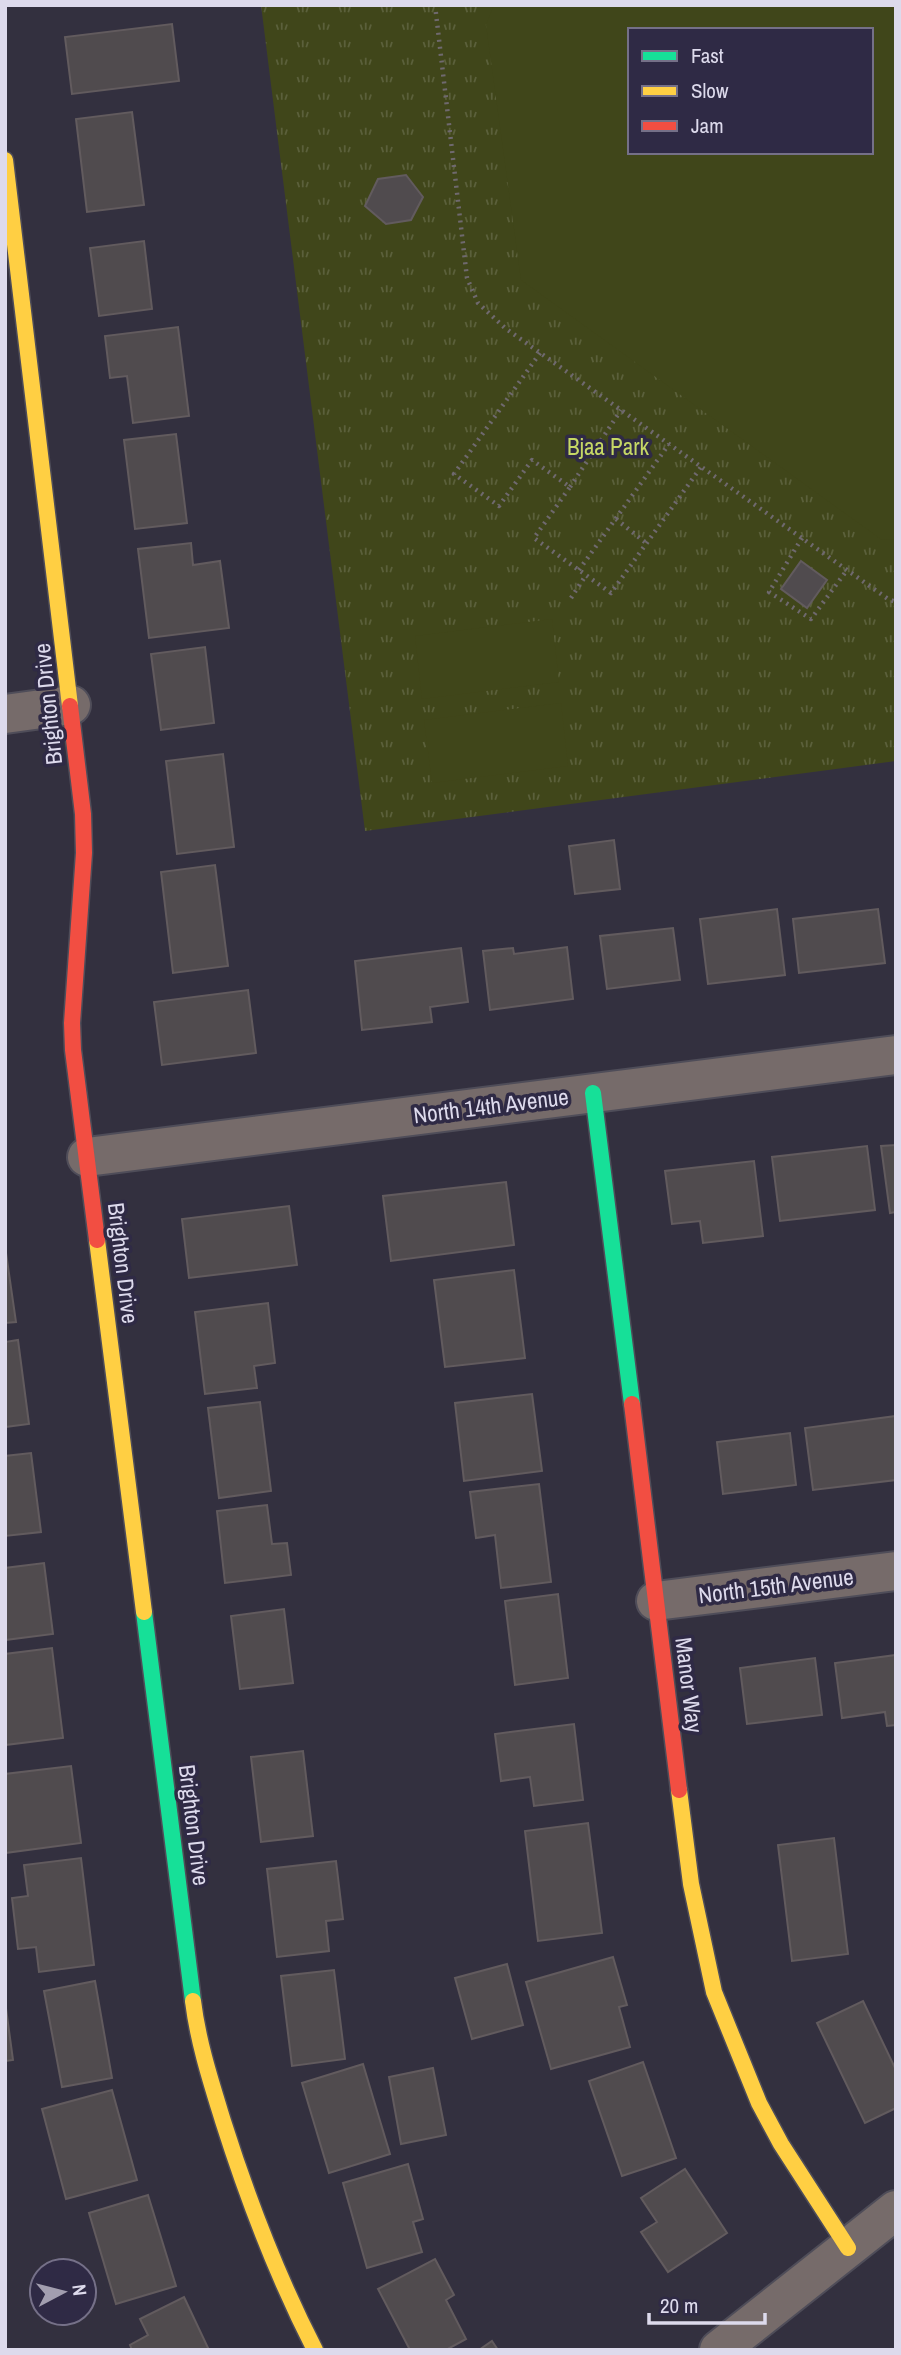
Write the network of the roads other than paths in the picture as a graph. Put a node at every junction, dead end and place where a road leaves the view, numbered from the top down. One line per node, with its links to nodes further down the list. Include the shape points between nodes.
1 (5, 160): 2 (street, Brighton Drive)
2 (71, 705): 3 (street); 6 (street, Brighton Drive, via 84,853 72,1023)
3 (5, 714)
4 (896, 1055): 5 (street, North 14th Avenue)
5 (593, 1094): 6 (street, North 14th Avenue); 8 (street, Manor Way)
6 (87, 1157): 11 (street, Brighton Drive, via 196,2026 222,2126 259,2230)
7 (896, 1571): 8 (street, North 15th Avenue)
8 (656, 1601): 10 (street, Manor Way, via 691,1884 715,1992 759,2103)
9 (896, 2210): 10 (street)
10 (848, 2248): 12 (street)
11 (315, 2350)
12 (719, 2350)

